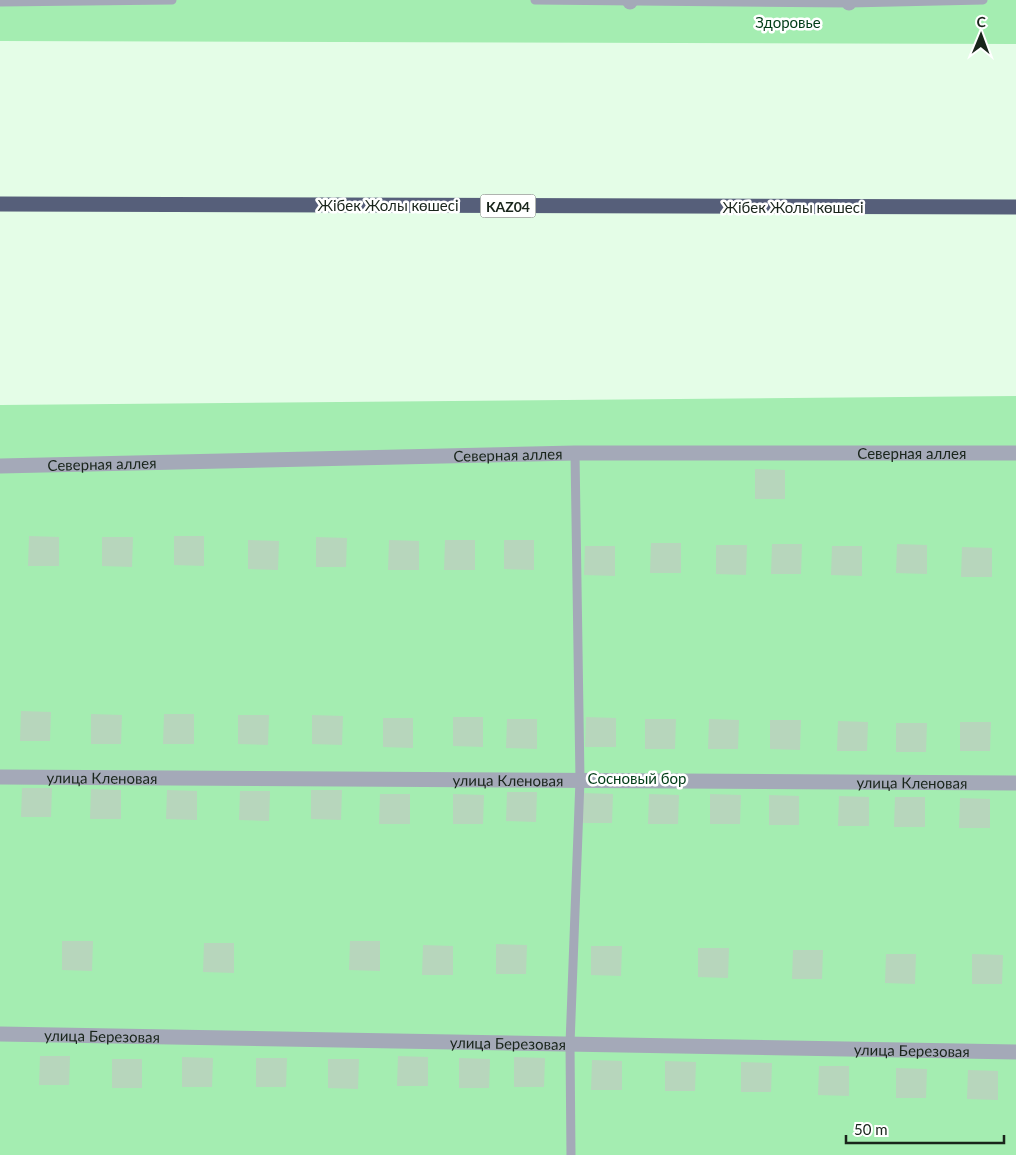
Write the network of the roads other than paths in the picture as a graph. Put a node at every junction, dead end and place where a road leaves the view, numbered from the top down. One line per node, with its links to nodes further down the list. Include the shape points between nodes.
1 (172, 0): 5 (lane)
2 (535, 0): 4 (lane)
3 (983, 0): 6 (lane)
4 (630, 1): 6 (lane)
5 (0, 2)
6 (849, 2)
7 (0, 204): 8 (highway, Жібек Жолы көшесі / KАZ04)
8 (1016, 208)
9 (1016, 453): 10 (street, Северная аллея)
10 (575, 454): 11 (street, Северная аллея); 13 (lane)
11 (0, 466)
12 (0, 776): 13 (street, улица Кленовая)
13 (580, 780): 14 (street, улица Кленовая); 16 (lane)
14 (1016, 783)
15 (0, 1034): 16 (street, улица Березовая)
16 (570, 1044): 17 (street, улица Березовая); 18 (lane)
17 (1016, 1052)
18 (571, 1155)

